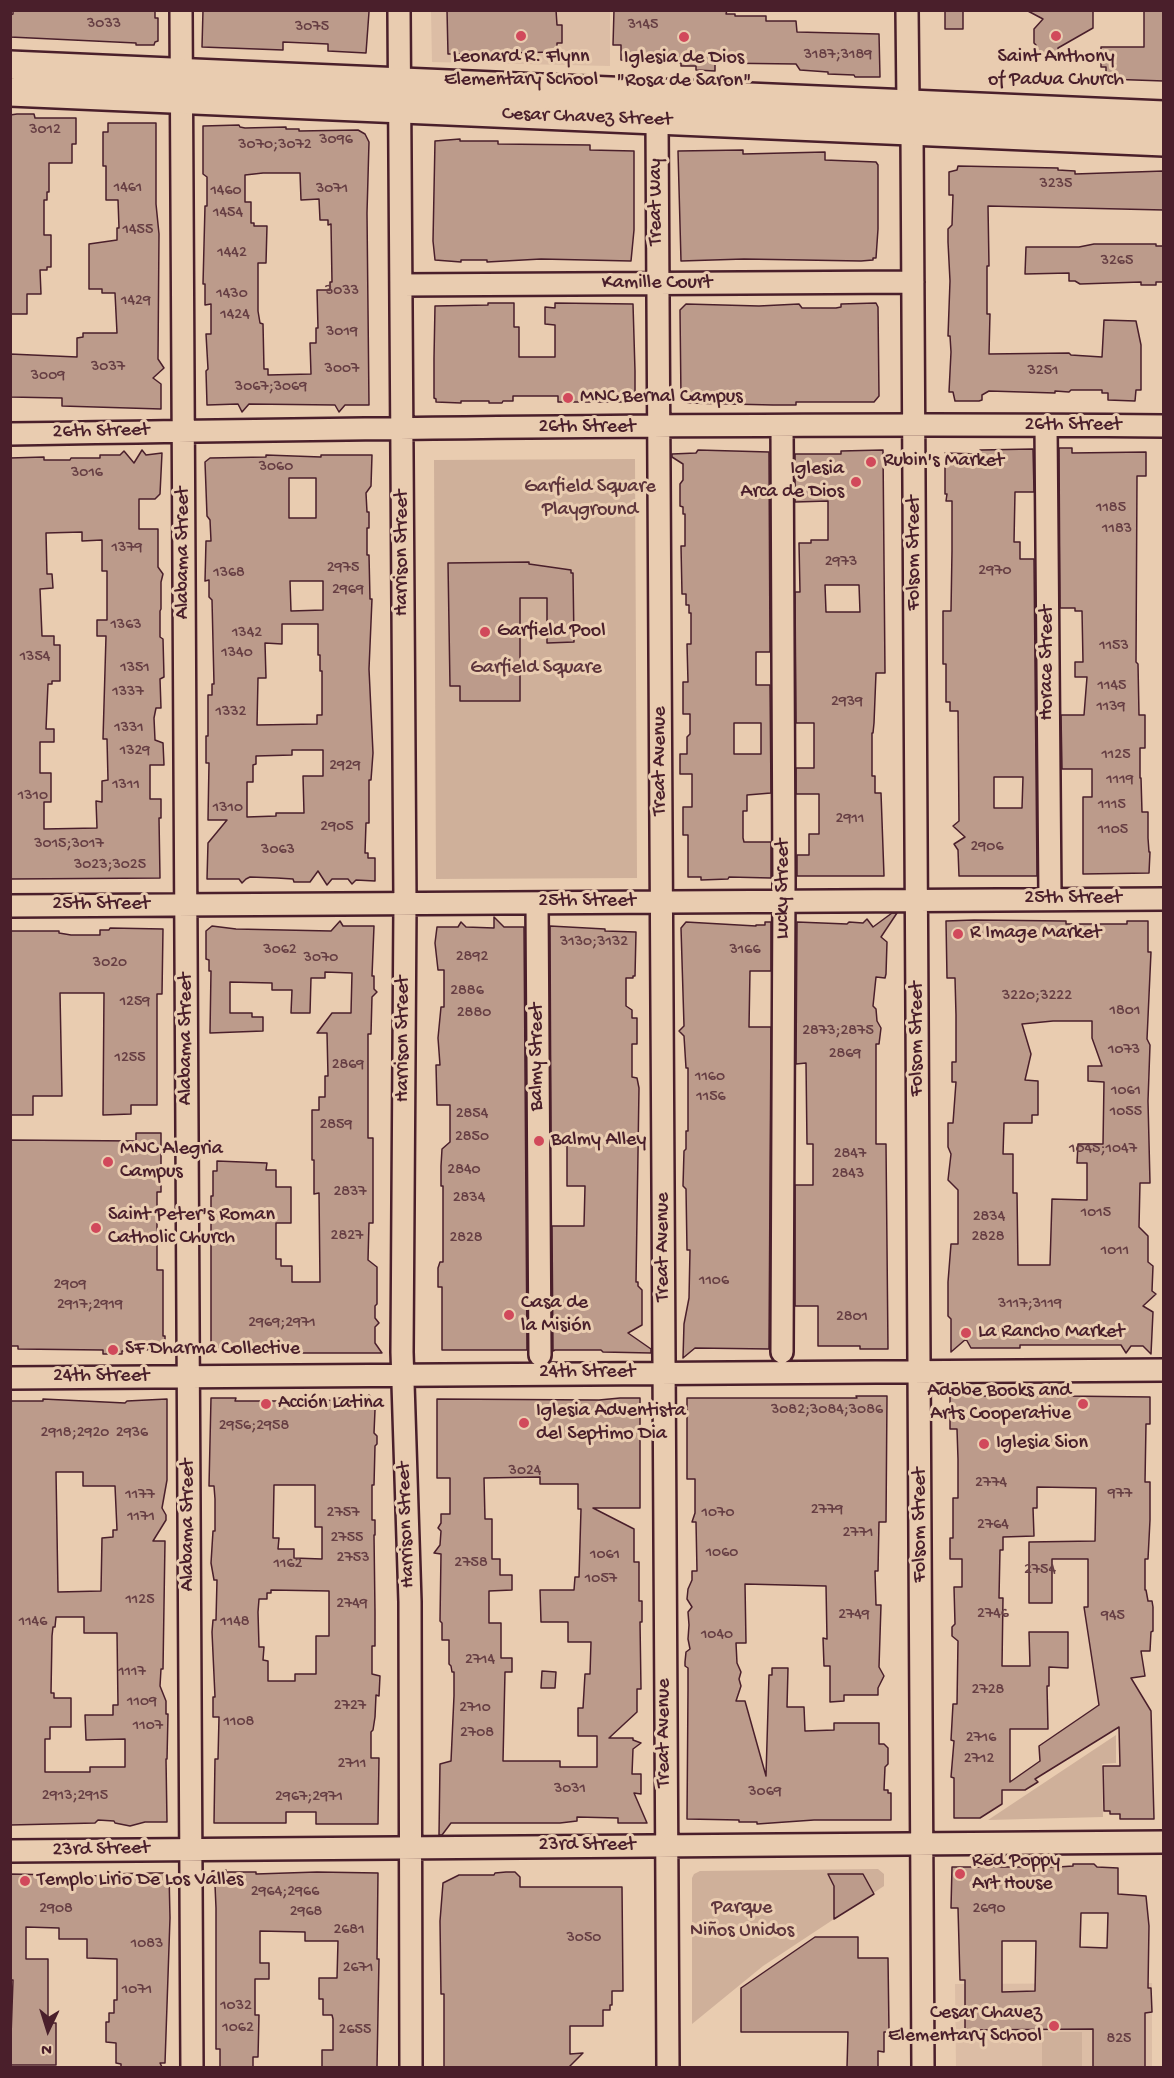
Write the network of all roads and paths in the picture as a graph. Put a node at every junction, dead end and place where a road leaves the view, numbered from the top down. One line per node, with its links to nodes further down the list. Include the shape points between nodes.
1 (181, 10): 5 (street, Alabama Street)
2 (399, 10): 6 (street, Harrison Street)
3 (907, 10): 9 (street, Folsom Street)
4 (10, 65): 5 (main road, Cesar Chavez Street)
5 (181, 73): 6 (main road, Cesar Chavez Street); 8 (street, Alabama Street)
6 (400, 82): 9 (main road, Cesar Chavez Street); 10 (street, Harrison Street)
7 (10, 92): 8 (main road, Cesar Chavez Street)
8 (181, 100): 10 (main road, Cesar Chavez Street); 24 (street, Alabama Street)
9 (908, 104): 11 (main road, Cesar Chavez Street); 13 (street, Folsom Street)
10 (400, 110): 12 (main road, Cesar Chavez Street); 17 (street, Harrison Street)
11 (1164, 115)
12 (657, 121): 13 (main road, Cesar Chavez Street); 16 (street, Treat Way)
13 (912, 132): 14 (main road, Cesar Chavez Street); 15 (street, Folsom Street)
14 (1164, 142)
15 (913, 282): 16 (street, Kamille Court); 18 (street, Folsom Street)
16 (658, 284): 17 (street, Kamille Court); 22 (street, Treat Way)
17 (401, 285): 23 (street, Harrison Street)
18 (914, 425): 19 (street, 26th Street); 20 (street, 26th Street); 28 (street, Folsom Street)
19 (782, 426): 22 (street, 26th Street); 29 (street, Lucky Street)
20 (1046, 426): 21 (street, 26th Street); 26 (street, Horace Street)
21 (1164, 426)
22 (659, 427): 23 (street, 26th Street); 30 (street, Treat Avenue)
23 (402, 429): 24 (street, 26th Street); 31 (street, Harrison Street)
24 (183, 431): 25 (street, 26th Street); 33 (street, Alabama Street)
25 (10, 434)
26 (1050, 899): 27 (street, 25th Street); 28 (street, 25th Street)
27 (1164, 899)
28 (917, 900): 29 (street, 25th Street); 38 (street, Folsom Street)
29 (784, 901): 30 (street, 25th Street); 35 (street, Lucky Street)
30 (662, 902): 32 (street, 25th Street); 39 (street, Treat Avenue)
31 (405, 903): 32 (street, 25th Street); 33 (street, 25th Street); 41 (street, Harrison Street)
32 (537, 903): 36 (street, Balmy Street)
33 (186, 905): 34 (street, 25th Street); 40 (street, Alabama Street)
34 (10, 906)
35 (782, 1352)
36 (540, 1355)
37 (1164, 1370): 38 (street, 24th Street)
38 (920, 1372): 39 (street, 24th Street); 44 (street, Folsom Street)
39 (664, 1373): 41 (street, 24th Street); 45 (street, Treat Avenue)
40 (188, 1376): 41 (street, 24th Street); 42 (street, 24th Street); 47 (street, Alabama Street)
41 (402, 1376): 46 (street, Harrison Street, via 410,1602)
42 (10, 1378)
43 (1164, 1842): 44 (street, 23rd Street)
44 (923, 1843): 45 (street, 23rd Street); 52 (street, Folsom Street)
45 (666, 1846): 46 (street, 23rd Street); 51 (street, Treat Avenue)
46 (411, 1847): 47 (street, 23rd Street); 50 (street, Harrison Street)
47 (191, 1848): 48 (street, 23rd Street); 49 (street, Alabama Street)
48 (10, 1851)
49 (192, 2067)
50 (411, 2067)
51 (668, 2067)
52 (923, 2067)

